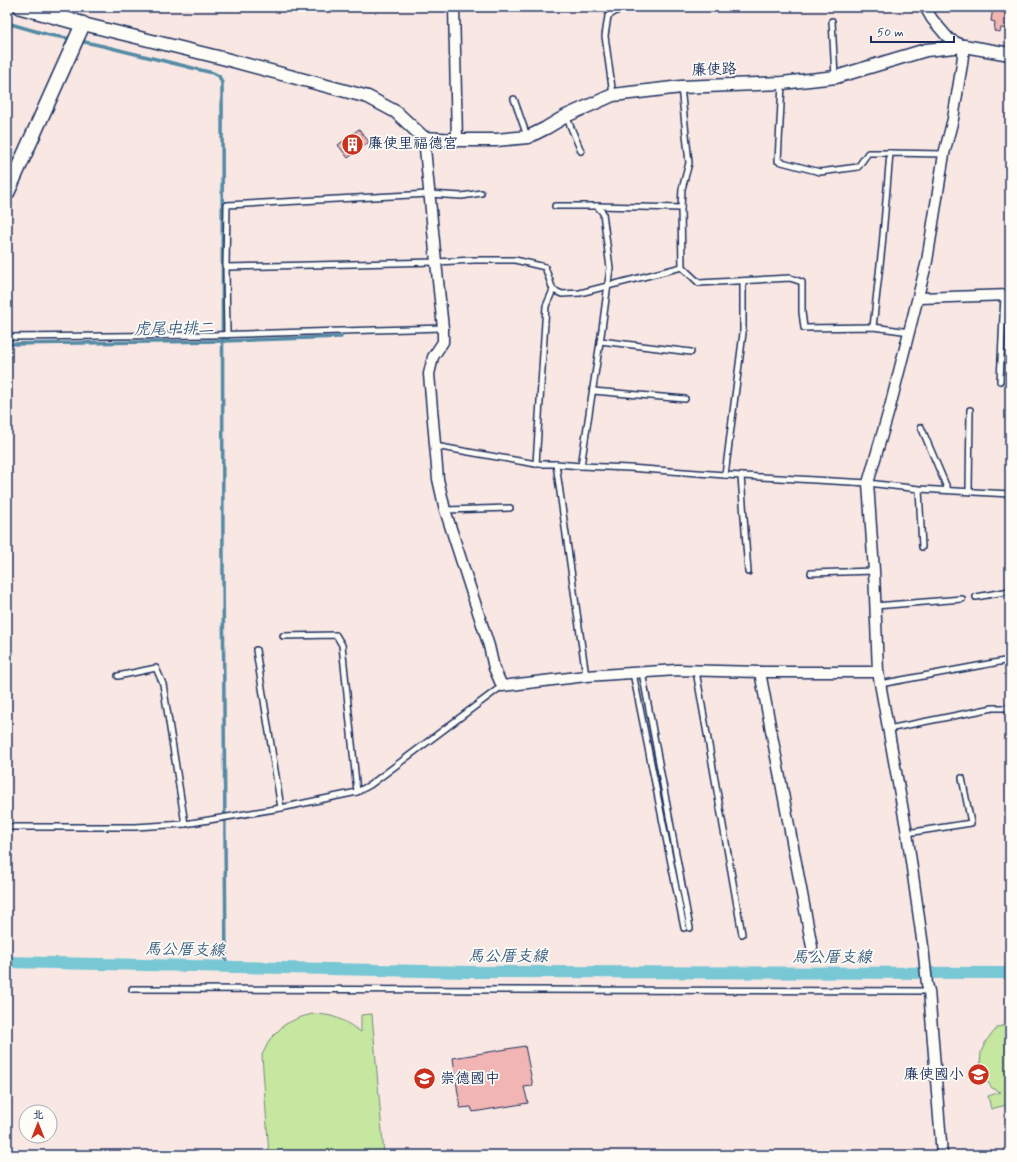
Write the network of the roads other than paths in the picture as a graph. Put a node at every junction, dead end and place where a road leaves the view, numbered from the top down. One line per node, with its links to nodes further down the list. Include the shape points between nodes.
1 (21, 7): 6 (main road)
2 (454, 7): 17 (street)
3 (623, 7): 12 (lane, via 608,16 605,36)
4 (926, 7): 7 (street, via 949,40)
5 (832, 21): 9 (lane)
6 (83, 24): 16 (street, via 368,97 396,112); 21 (main road)
7 (964, 46): 8 (street, 廉使路); 9 (street, 廉使路, via 926,50); 20 (street, via 953,119)
8 (1010, 54)
9 (836, 77): 10 (street, 廉使路)
10 (782, 83): 11 (street, 廉使路); 19 (lane, via 778,161 820,172 858,167 868,153)
11 (681, 87): 12 (street, 廉使路); 26 (lane, via 689,163 682,189)
12 (613, 95): 14 (street, 廉使路)
13 (514, 99): 15 (lane)
14 (566, 116): 15 (street, 廉使路); 18 (lane)
15 (528, 137): 17 (street, 廉使路)
16 (424, 138): 17 (street, 廉使路); 23 (street)
17 (457, 140)
18 (581, 151)
19 (890, 152): 20 (lane); 35 (lane)
20 (944, 154): 34 (street)
21 (7, 193)
22 (481, 193): 23 (lane, via 462,196)
23 (429, 194): 27 (street); 28 (lane, via 227,205)
24 (555, 206): 25 (lane)
25 (596, 206): 26 (lane); 31 (lane, via 603,213 610,268)
26 (681, 208): 29 (lane)
27 (436, 262): 28 (lane); 32 (lane, via 515,260 545,267); 36 (street)
28 (226, 267): 38 (lane)
29 (682, 267): 30 (lane, via 699,283); 31 (lane)
30 (743, 281): 35 (lane, via 790,278 802,282 804,328); 51 (lane, via 743,334)
31 (608, 287): 32 (lane, via 562,294); 40 (lane)
32 (553, 290): 48 (lane, via 546,306)
33 (1007, 295): 34 (street); 42 (lane)
34 (919, 298): 37 (street)
35 (874, 327): 37 (lane)
36 (443, 328): 38 (lane); 47 (street, via 443,342 433,357 429,374)
37 (910, 332): 53 (street)
38 (227, 335): 39 (lane)
39 (7, 337)
40 (600, 341): 41 (lane); 43 (lane)
41 (691, 352)
42 (1000, 381)
43 (593, 391): 44 (lane); 50 (lane)
44 (685, 399)
45 (970, 410): 56 (lane)
46 (921, 427): 55 (lane)
47 (435, 446): 48 (lane); 59 (street)
48 (536, 464): 49 (lane)
49 (556, 464): 50 (lane); 76 (lane)
50 (581, 466): 51 (lane)
51 (725, 475): 52 (lane)
52 (741, 476): 53 (lane); 62 (lane)
53 (868, 483): 54 (lane); 61 (street)
54 (919, 489): 55 (lane); 60 (lane)
55 (948, 490): 56 (lane)
56 (969, 491): 57 (lane)
57 (1010, 494)
58 (510, 508): 59 (lane)
59 (444, 510): 78 (street)
60 (922, 547)
61 (874, 571): 63 (lane); 67 (street)
62 (748, 572)
63 (811, 573)
64 (1010, 591): 65 (lane)
65 (976, 596)
66 (962, 599): 67 (lane)
67 (875, 606): 73 (street)
68 (283, 636): 82 (lane, via 336,635 342,644)
69 (256, 650): 83 (lane)
70 (1010, 660): 77 (lane)
71 (696, 671): 72 (street); 74 (street); 89 (lane)
72 (760, 672): 73 (street); 90 (street)
73 (878, 672): 77 (street)
74 (637, 673): 76 (street); 87 (lane); 88 (lane)
75 (118, 676): 84 (lane, via 156,668 163,684)
76 (586, 676): 78 (street)
77 (880, 684): 80 (street)
78 (502, 686): 82 (lane, via 370,785)
79 (1010, 708): 80 (lane, via 994,708)
80 (888, 729): 86 (street)
81 (962, 778): 86 (lane, via 971,823)
82 (357, 792): 83 (lane)
83 (281, 808): 84 (lane)
84 (184, 824): 85 (lane, via 135,827)
85 (7, 827)
86 (907, 833): 92 (street)
87 (684, 928)
88 (690, 928)
89 (742, 934)
90 (812, 947)
91 (132, 988): 92 (lane)
92 (928, 988): 93 (street)
93 (942, 1155)

